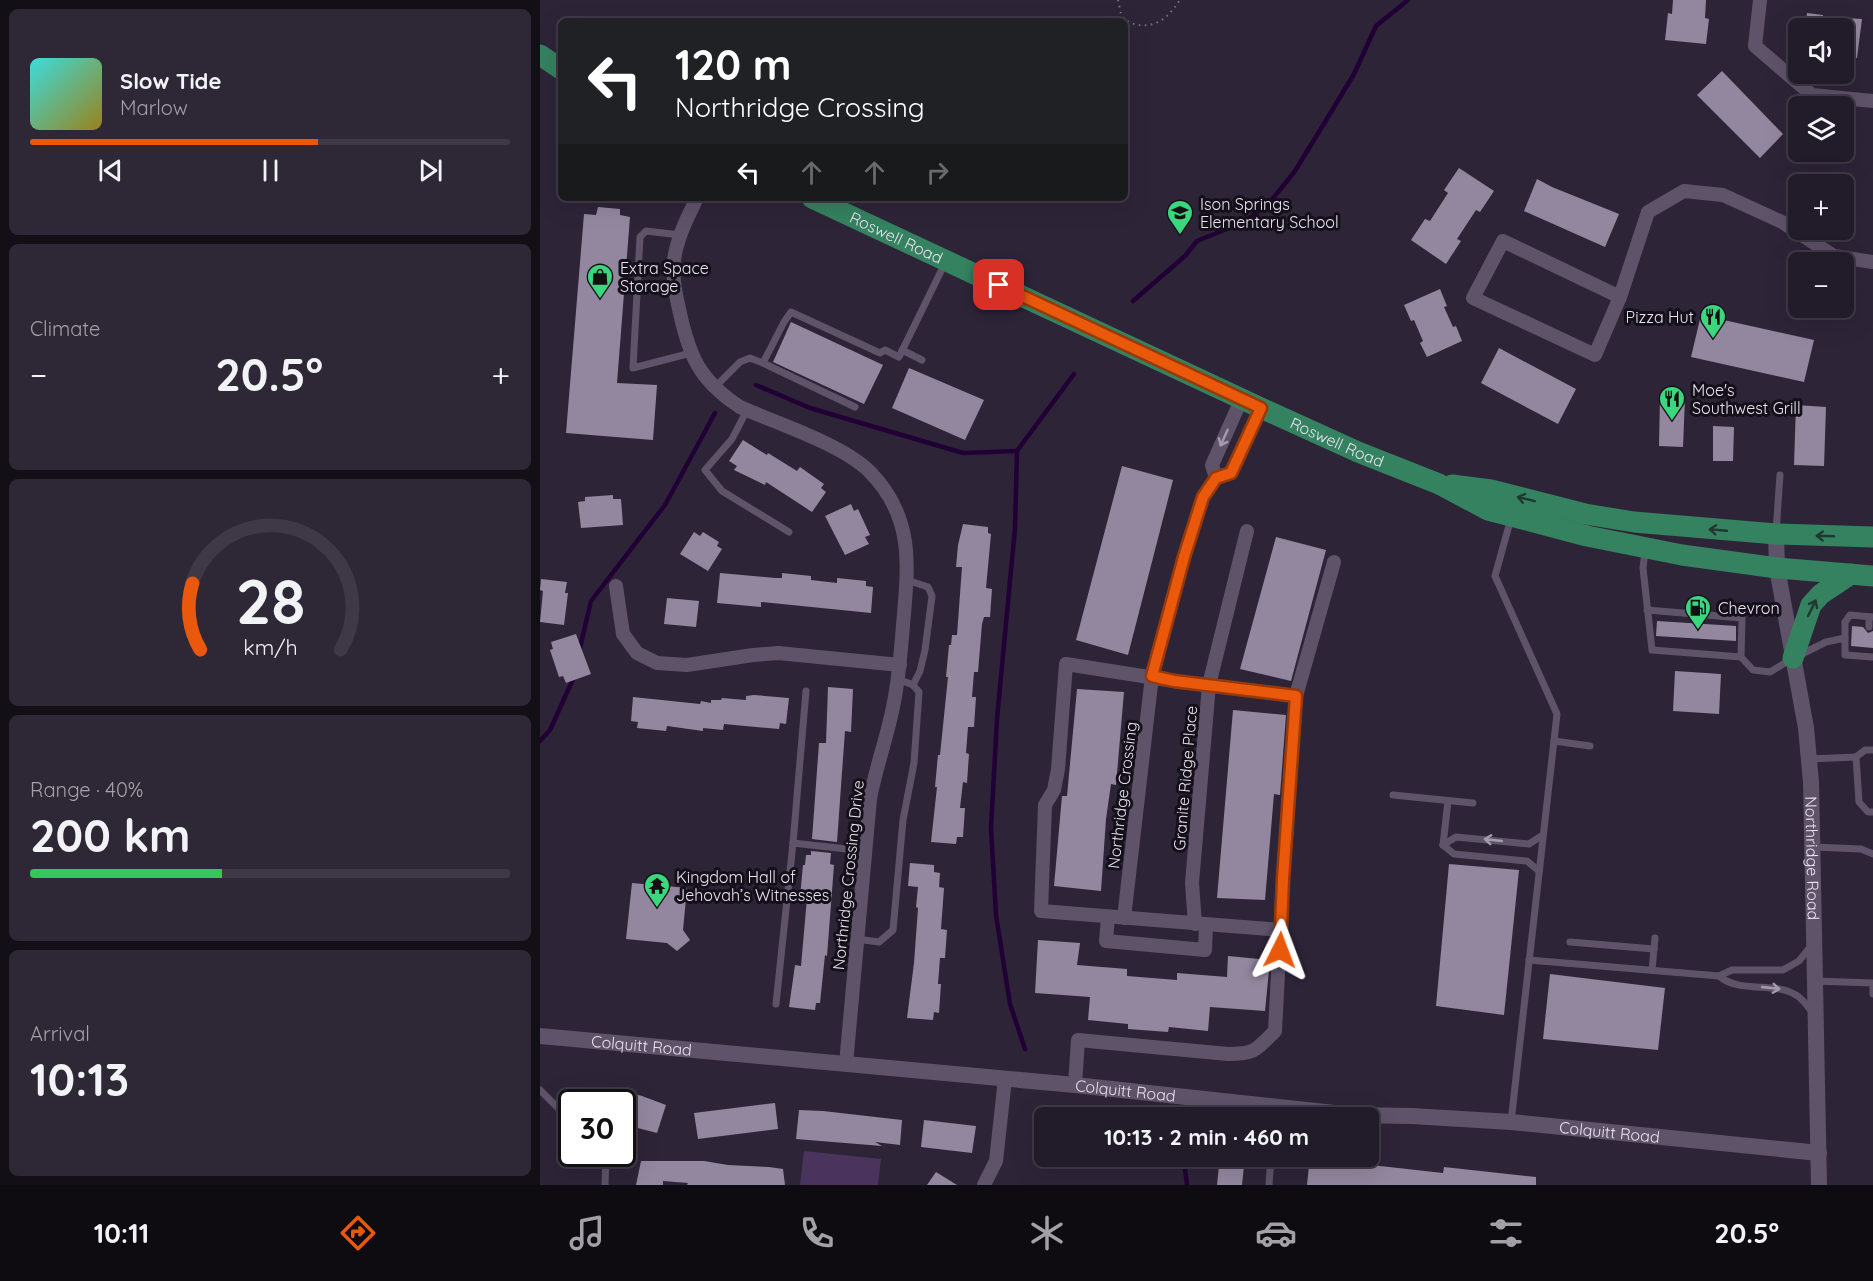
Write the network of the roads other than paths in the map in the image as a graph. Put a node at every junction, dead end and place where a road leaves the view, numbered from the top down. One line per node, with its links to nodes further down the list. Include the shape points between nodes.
1 (1760, 0): 4 (street, via 1755,46 1812,95)
2 (540, 55): 3 (main road)
3 (558, 67)
4 (1873, 101)
5 (696, 201): 7 (street, Northridge Crossing Drive)
6 (818, 201): 8 (main road, Roswell Road)
7 (680, 235): 12 (street, Northridge Crossing Drive, via 674,256 674,289); 12 (lane, via 646,231 640,237 633,368)
8 (946, 260): 11 (lane); 16 (main road, Roswell Road)
9 (1873, 262): 10 (street, via 1834,256 1782,222 1723,195 1684,191 1648,212)
10 (1620, 297): 10 (street, via 1595,356 1473,298 1503,241)
11 (902, 350): 13 (lane); 14 (lane, via 899,357 885,350 880,353 791,312)
12 (691, 353): 15 (street, Northridge Crossing Drive)
13 (922, 360)
14 (764, 363): 15 (lane, via 750,358 740,362); 17 (lane)
15 (715, 387): 19 (street, Northridge Crossing Drive)
16 (1242, 398): 18 (main road, Roswell Road); 21 (street, Northridge Crossing, one-way to 21, via 1212,465)
17 (855, 407)
18 (1261, 408): 21 (street, Northridge Crossing, via 1231,473); 22 (main road, Roswell Road)
19 (747, 410): 25 (lane, via 732,439 705,470 723,492); 32 (street, Northridge Crossing Drive, via 845,453 869,472 887,494 901,521 908,553)
20 (1780, 475): 26 (lane)
21 (1216, 478): 43 (street, Northridge Crossing, via 1203,497)
22 (1439, 484): 23 (main road, Roswell Road, via 1488,510); 26 (main road, Roswell Road, one-way to 22, via 1634,522 1491,490)
23 (1512, 516): 28 (main road, Roswell Road); 48 (lane, via 1495,576 1557,714)
24 (1247, 531): 45 (street, Granite Ridge Place)
25 (789, 532)
26 (1776, 534): 27 (main road, Roswell Road, one-way to 26); 30 (street, Northridge Road)
27 (1873, 537)
28 (1645, 549): 30 (main road, Roswell Road); 34 (lane)
29 (1334, 562): 47 (street)
30 (1777, 568): 31 (main road, Roswell Road); 41 (street, Northridge Road)
31 (1866, 576): 41 (main road, one-way to 31, via 1811,604 1821,594)
32 (907, 580): 42 (street, Northridge Crossing Drive); 44 (lane, via 928,587 932,596 923,661)
33 (616, 586): 42 (street, via 623,634 637,653 657,663 687,665 778,653)
34 (1647, 610): 40 (lane, via 1652,650); 40 (lane, via 1742,618)
35 (1871, 617): 36 (lane); 37 (lane, via 1850,615 1845,622)
36 (1869, 627)
37 (1845, 638): 39 (lane, via 1845,655); 41 (lane, via 1826,642)
38 (1868, 647): 39 (lane)
39 (1870, 656)
40 (1741, 657): 41 (lane, via 1753,670 1770,672)
41 (1793, 658): 52 (street, Northridge Road)
42 (899, 672): 44 (lane); 61 (street, Northridge Crossing Drive, via 876,767)
43 (1152, 676): 45 (street); 64 (street, via 1066,664 1058,769 1054,789 1045,805 1041,911); 65 (street, Northridge Crossing)
44 (913, 685): 69 (lane, via 919,692 914,763 903,820 893,930 879,942)
45 (1209, 685): 47 (street); 66 (street, Granite Ridge Place, via 1192,883)
46 (806, 691): 58 (lane)
47 (1296, 696): 67 (street)
48 (1554, 741): 49 (lane); 57 (lane)
49 (1590, 746)
50 (1873, 750): 51 (lane, via 1865,750)
51 (1856, 757): 52 (lane); 56 (lane, via 1859,802)
52 (1809, 759): 60 (street, Northridge Road)
53 (1393, 795): 54 (lane)
54 (1448, 801): 55 (lane); 59 (lane)
55 (1473, 803)
56 (1873, 812)
57 (1543, 835): 59 (lane, one-way to 59, via 1529,844 1456,837); 63 (lane)
58 (793, 843): 61 (lane); 78 (lane)
59 (1443, 845): 63 (lane, via 1454,854 1527,861)
60 (1814, 847): 62 (lane, via 1862,849); 71 (street, Northridge Road)
61 (865, 851): 69 (street, Northridge Crossing Drive)
62 (1873, 854)
63 (1539, 871): 73 (lane)
64 (1108, 917): 65 (street); 66 (street, via 1106,941 1205,950)
65 (1124, 918): 66 (street)
66 (1201, 925): 67 (street)
67 (1281, 930): 83 (street, via 1275,1031 1260,1046 1248,1054 1228,1054 1078,1040)
68 (1655, 938): 72 (lane)
69 (857, 939): 81 (street, Northridge Crossing Drive)
70 (1570, 942): 72 (lane)
71 (1814, 942): 75 (lane, via 1799,961 1783,970 1732,970); 76 (street, Northridge Road)
72 (1654, 949): 74 (lane)
73 (1529, 960): 74 (lane); 88 (lane)
74 (1652, 970): 75 (lane)
75 (1719, 976): 79 (lane, one-way to 79, via 1728,984 1784,990 1798,996)
76 (1815, 981): 77 (lane, via 1873,983); 79 (street, Northridge Road)
77 (1873, 994)
78 (776, 1004)
79 (1816, 1017): 89 (street, Northridge Road)
80 (540, 1036): 81 (street, Colquitt Road)
81 (846, 1064): 82 (street, Colquitt Road)
82 (1005, 1079): 83 (street, Colquitt Road); 93 (street, via 996,1161)
83 (1075, 1085): 85 (street, Colquitt Road)
84 (540, 1090): 86 (lane)
85 (1237, 1107)
86 (558, 1108)
87 (1379, 1115): 88 (street, Colquitt Road)
88 (1511, 1122): 89 (street, Colquitt Road)
89 (1819, 1153): 95 (street, Northridge Road)
90 (606, 1167): 92 (lane)
91 (1270, 1167): 94 (lane)
92 (605, 1185)
93 (984, 1185)
94 (1269, 1185)
95 (1820, 1185)

